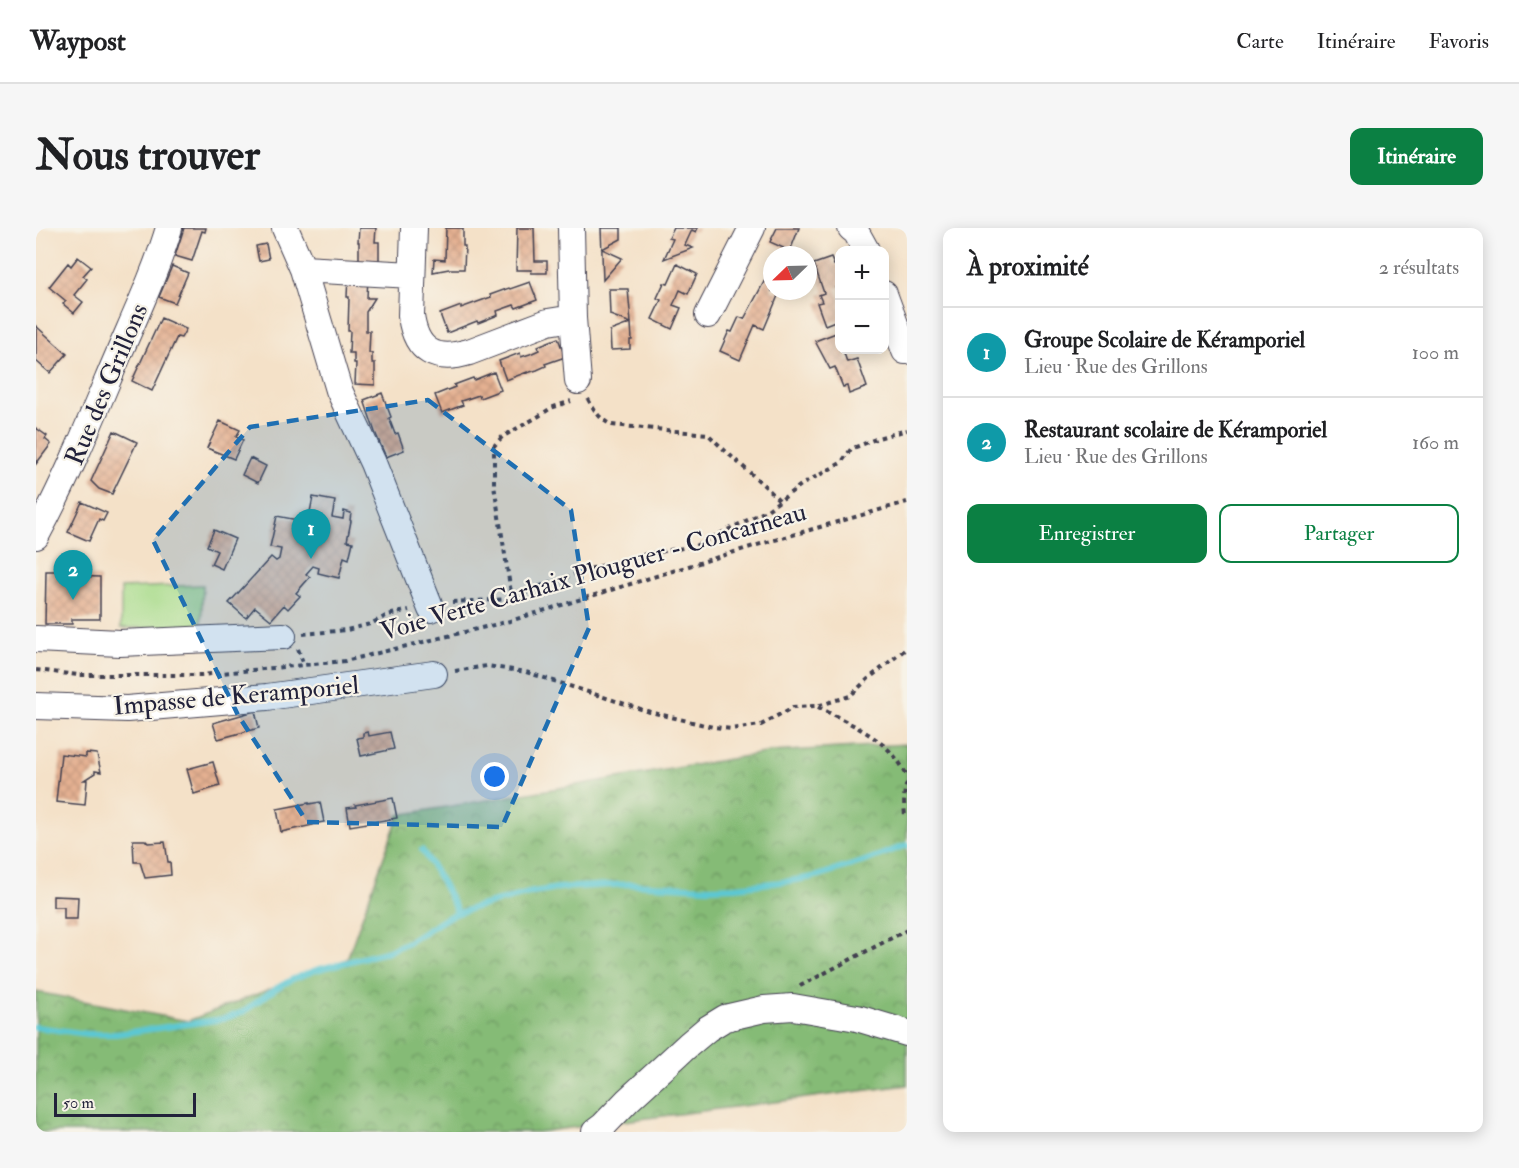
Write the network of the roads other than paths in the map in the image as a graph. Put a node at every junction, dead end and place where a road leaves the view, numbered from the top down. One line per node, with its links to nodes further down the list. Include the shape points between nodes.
1 (170, 228): 13 (street, Rue des Grillons, via 84,435)
2 (285, 228): 6 (street)
3 (414, 228): 7 (street)
4 (571, 228): 10 (street)
5 (752, 228): 9 (street)
6 (303, 269): 7 (street); 14 (street, via 339,390 373,463)
7 (412, 275): 10 (street, via 412,326 422,346 436,355 458,356 548,322)
8 (887, 300): 11 (street)
9 (708, 315)
10 (573, 318): 12 (street)
11 (905, 351)
12 (580, 392)
13 (36, 536)
14 (430, 607)
15 (288, 635): 16 (street, via 120,643)
16 (36, 639)
17 (434, 674): 18 (street, Impasse de Keramporiel, via 267,697 127,708)
18 (36, 706)
19 (907, 1033): 20 (street, via 857,1018 793,1007 725,1018 688,1045)
20 (595, 1132)

